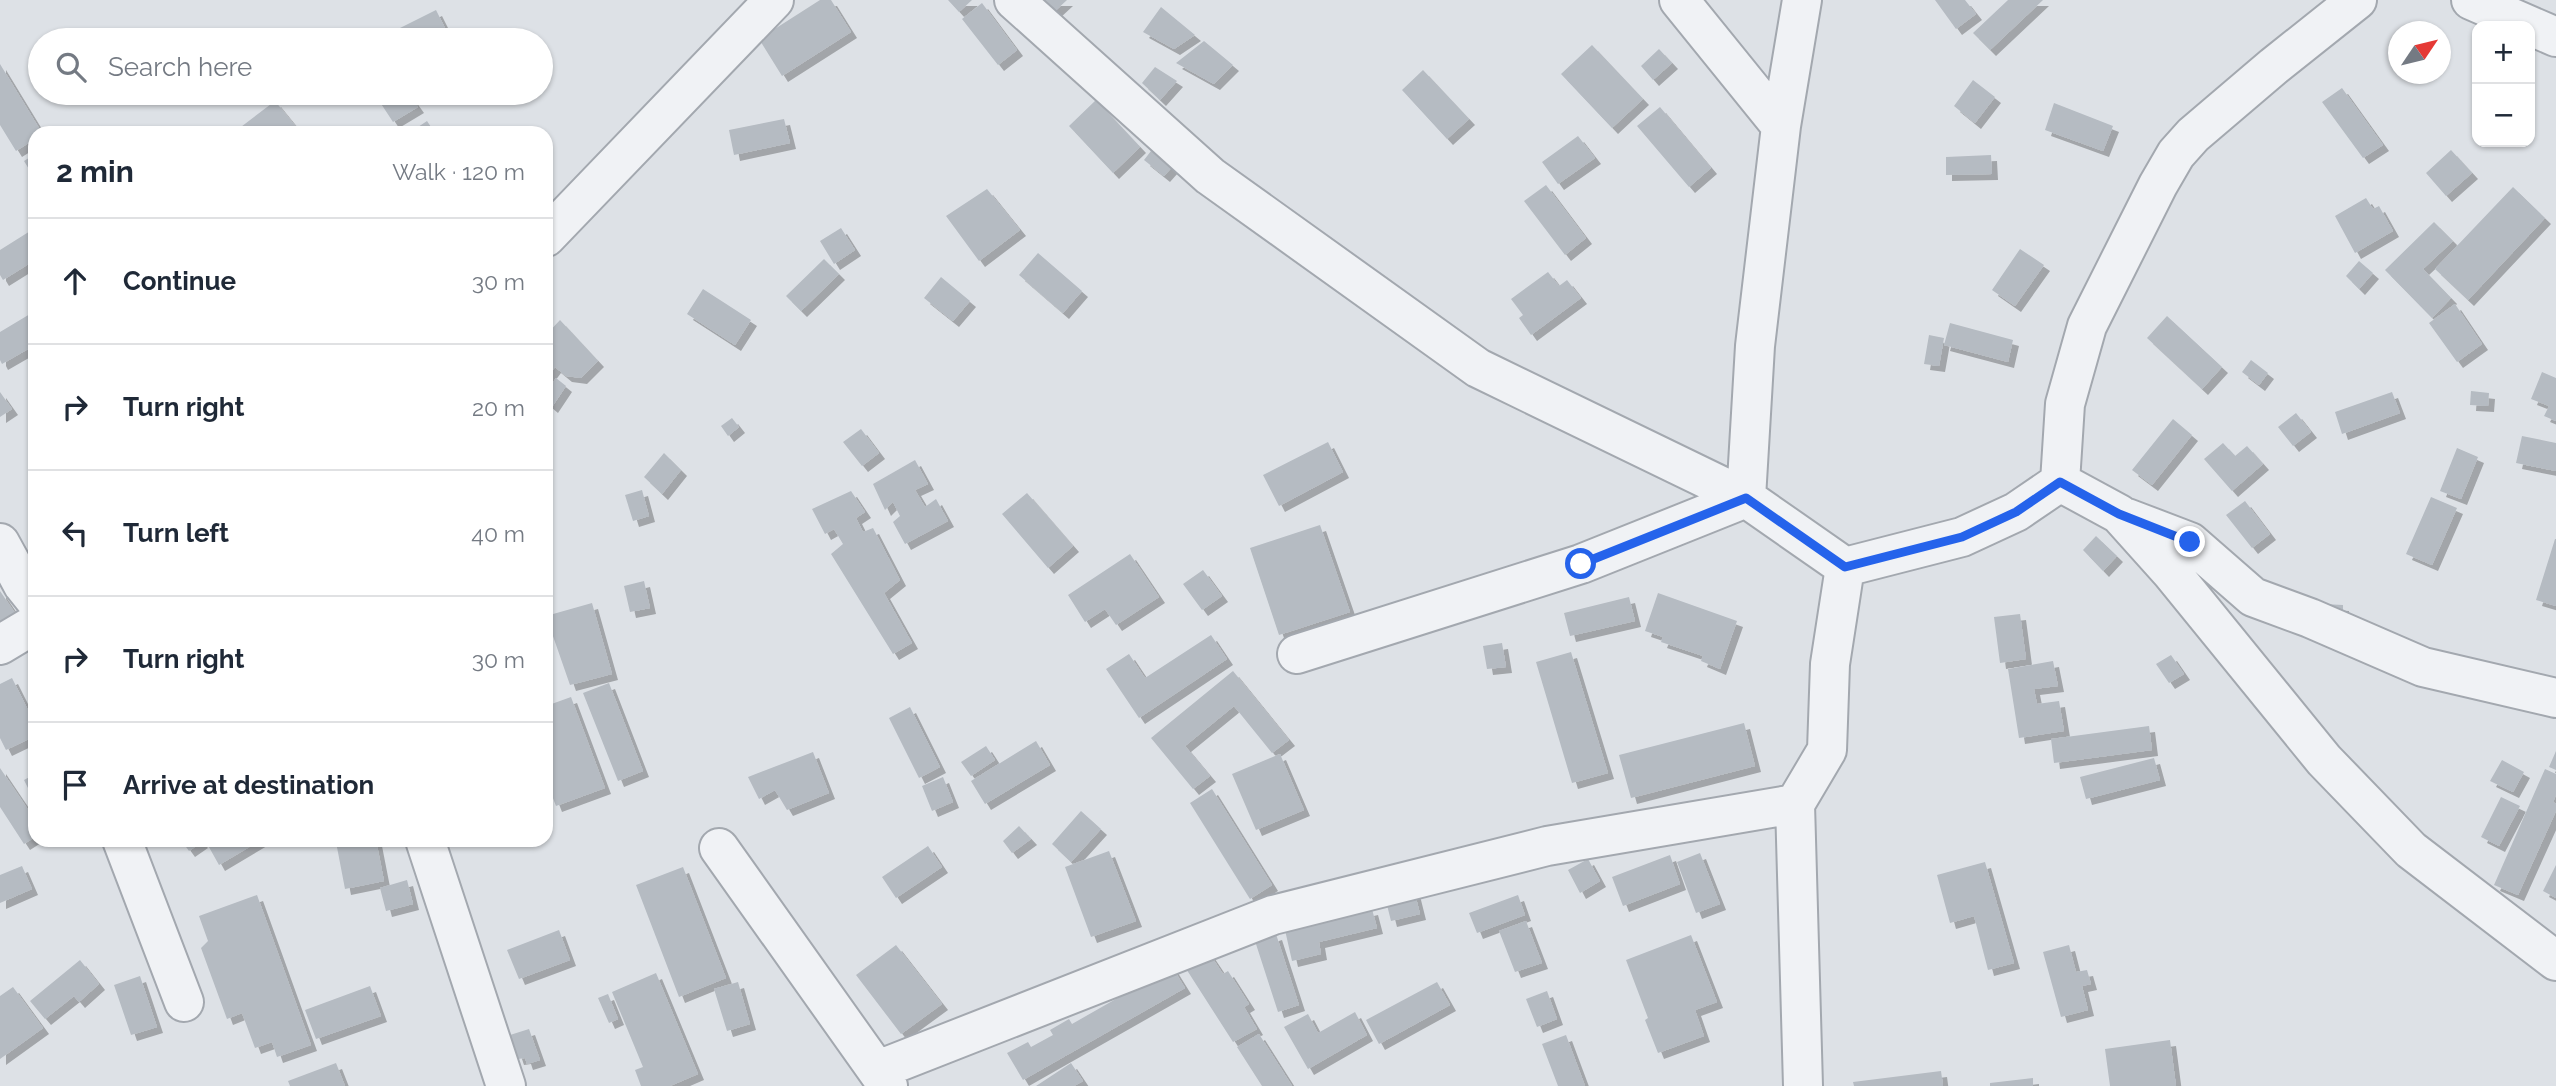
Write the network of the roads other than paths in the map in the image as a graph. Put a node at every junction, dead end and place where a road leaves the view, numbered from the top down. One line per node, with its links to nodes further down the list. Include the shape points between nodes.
1 (774, 0): 9 (street)
2 (1014, 0): 11 (street, via 1210,176 1478,368)
3 (1679, 0): 8 (street)
4 (1801, 0): 8 (street)
5 (2357, 0): 10 (street, via 2274,66 2176,154 2087,326 2065,404)
6 (2471, 0): 7 (street)
7 (2556, 37)
8 (1781, 126): 11 (street, via 1755,346)
9 (553, 230)
10 (2060, 482): 12 (street); 14 (street, via 2016,512 1962,537)
11 (1746, 498): 14 (street); 18 (street, via 1581,564)
12 (2119, 514): 19 (street, via 2190,542 2253,597 2423,667); 24 (street, via 2324,760 2411,850)
13 (0, 542): 15 (street)
14 (1845, 567): 20 (street, via 1830,664 1827,750)
15 (28, 591)
16 (28, 628): 17 (street)
17 (0, 645)
18 (1297, 654)
19 (2556, 698)
20 (1795, 804): 26 (street, via 1547,846 1273,915); 28 (street)
21 (125, 847): 25 (street)
22 (427, 847): 27 (street)
23 (719, 848): 26 (street)
24 (2556, 961)
25 (184, 1002)
26 (883, 1078)
27 (506, 1086)
28 (1803, 1086)

